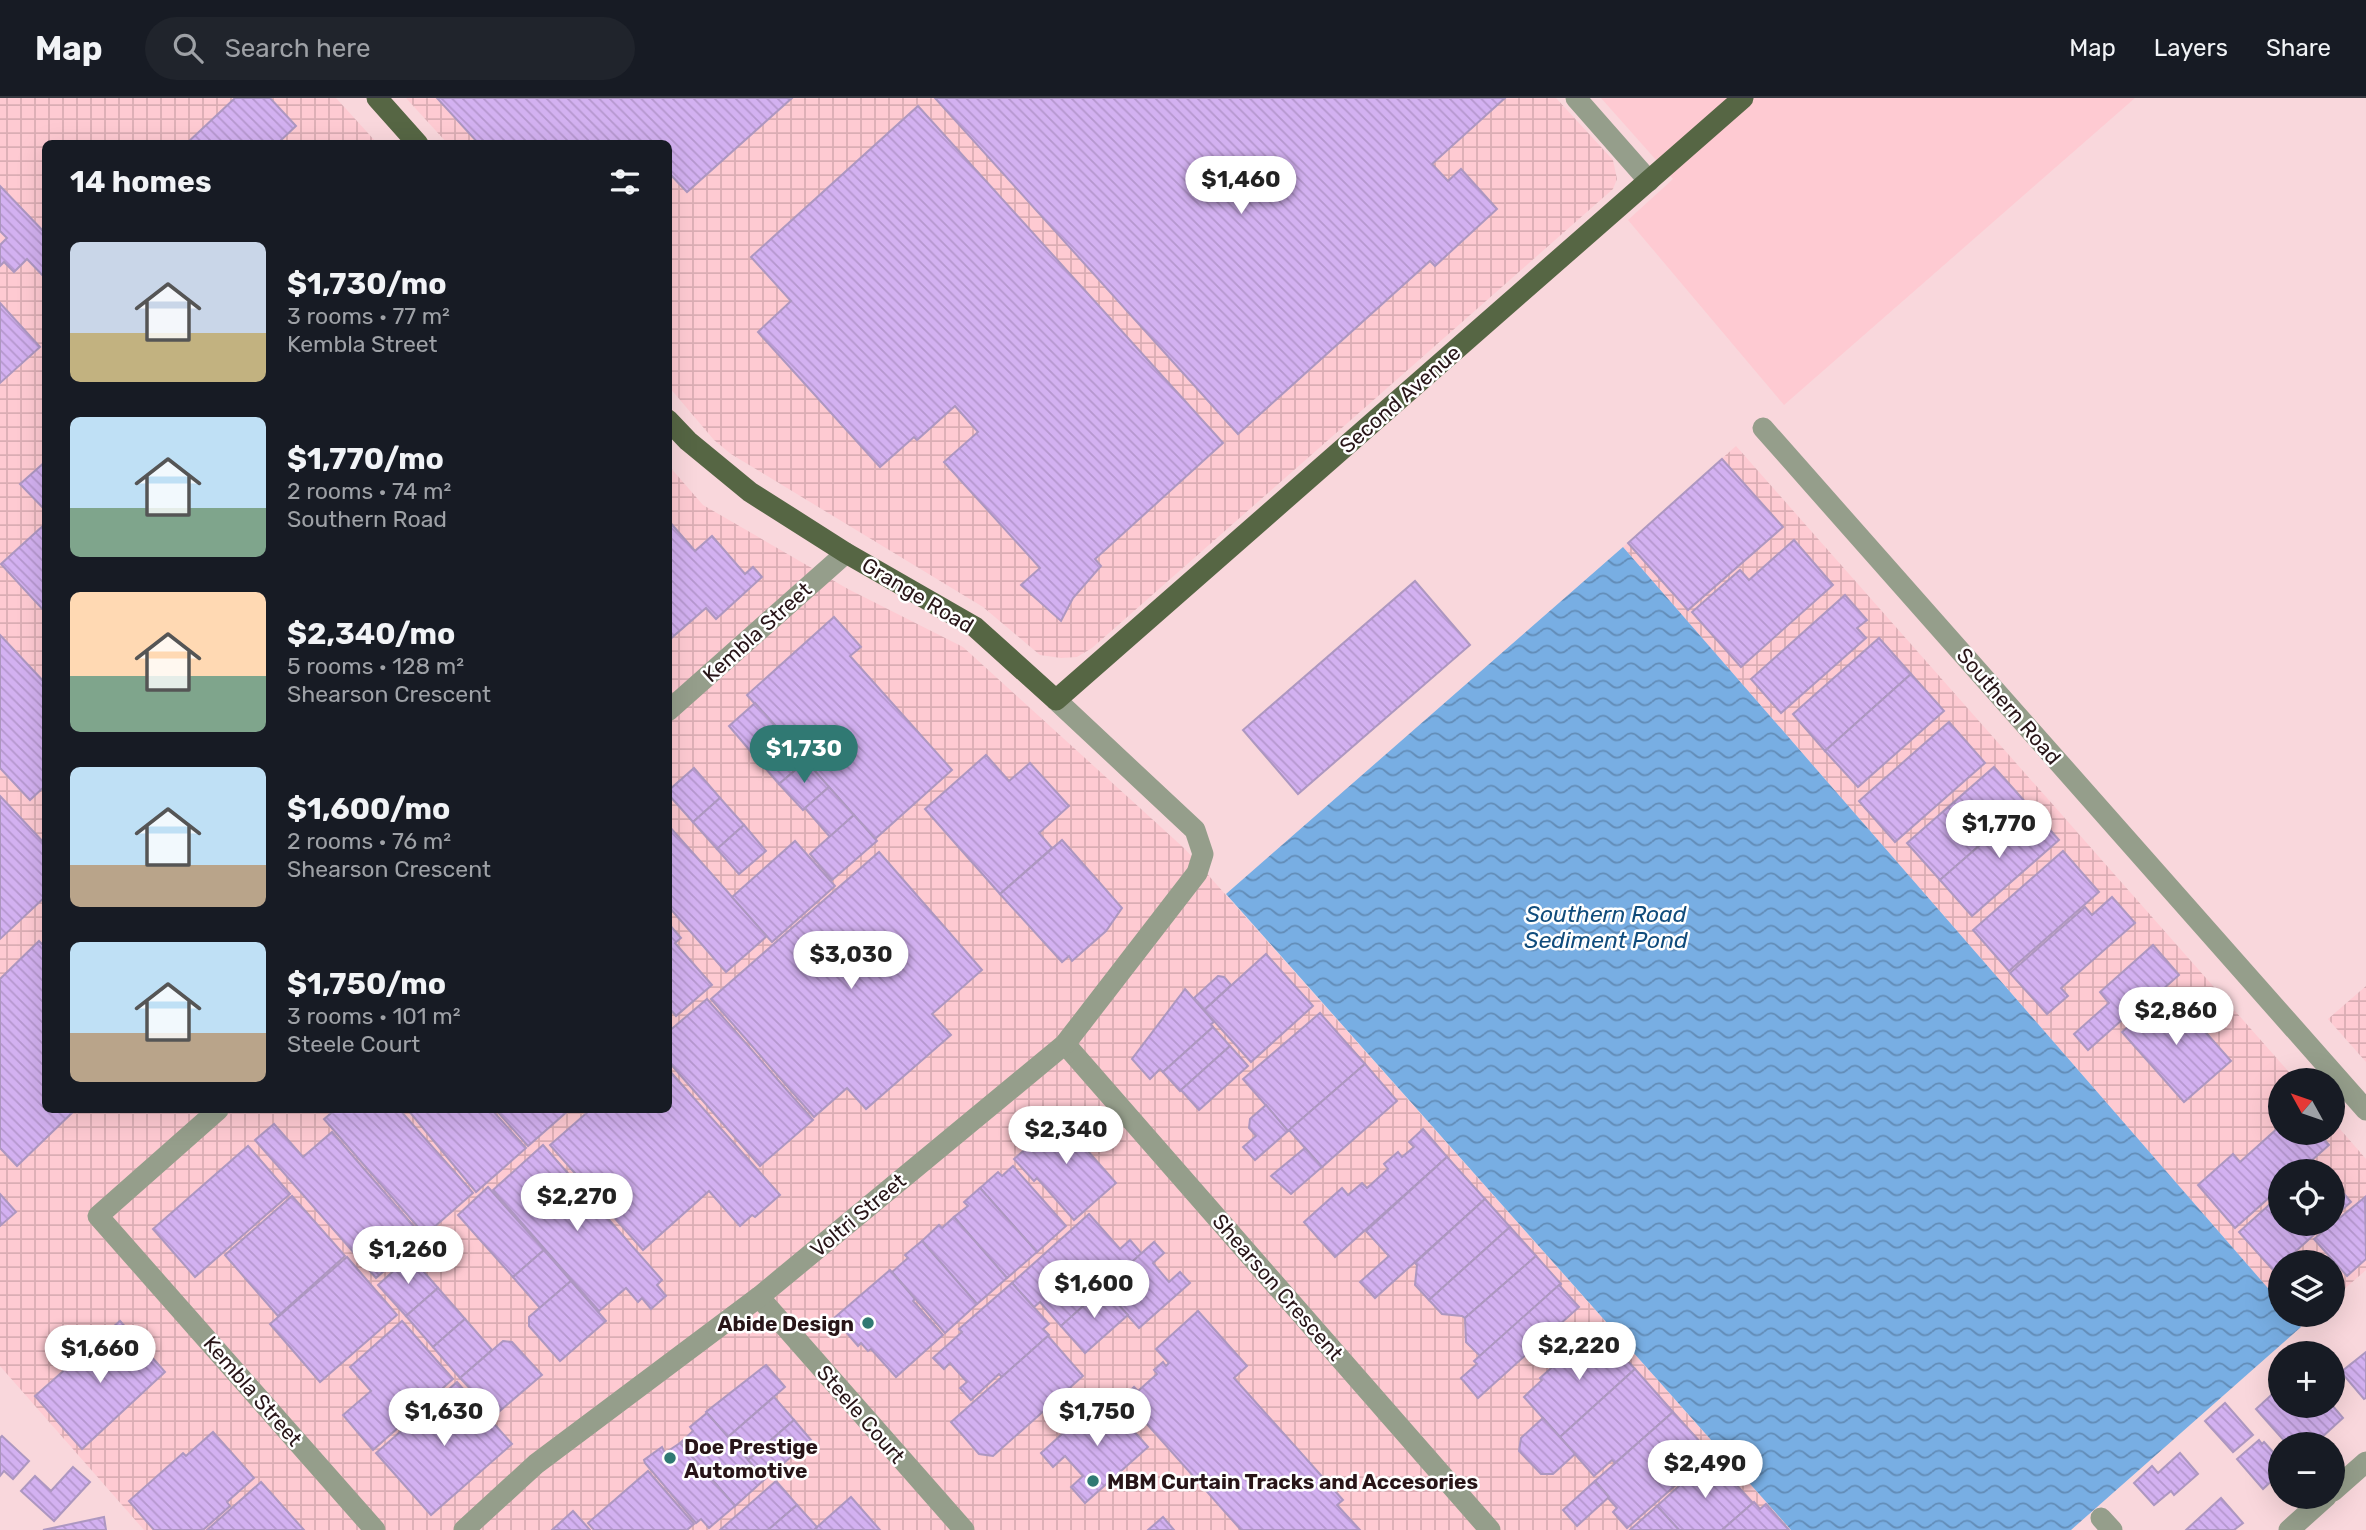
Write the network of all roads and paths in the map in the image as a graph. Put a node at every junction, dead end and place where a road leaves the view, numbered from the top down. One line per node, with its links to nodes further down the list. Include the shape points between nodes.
1 (376, 98): 4 (main road)
2 (1576, 98): 5 (street)
3 (1743, 98): 5 (main road, Second Avenue)
4 (414, 140)
5 (1649, 181): 9 (main road, Second Avenue)
6 (672, 424): 8 (main road, Grange Road, via 750,492)
7 (1763, 428): 13 (street, Southern Road)
8 (846, 553): 9 (main road, Grange Road, via 975,627); 10 (street, Kembla Street)
9 (1056, 700): 11 (street, Grange Road, via 1195,830)
10 (672, 707)
11 (1203, 854): 12 (street, Voltri Street, via 1197,873)
12 (1065, 1044): 15 (street, Voltri Street); 22 (street, Shearson Crescent)
13 (2366, 1110)
14 (215, 1113): 19 (street, Kembla Street, via 98,1216)
15 (759, 1297): 20 (street, Voltri Street, via 536,1464); 21 (street, Steele Court)
16 (2366, 1462): 17 (street)
17 (2345, 1480)
18 (2312, 1509): 23 (street)
19 (375, 1530)
20 (464, 1530)
21 (964, 1530)
22 (1490, 1530)
23 (2289, 1530)

